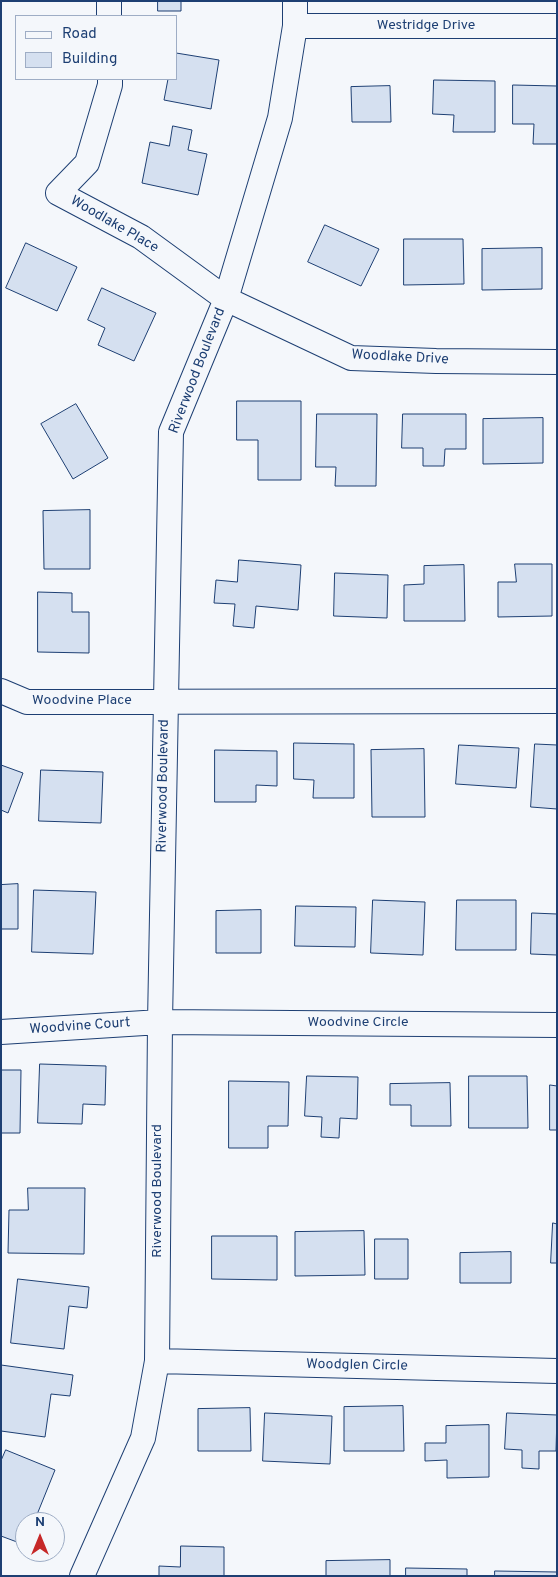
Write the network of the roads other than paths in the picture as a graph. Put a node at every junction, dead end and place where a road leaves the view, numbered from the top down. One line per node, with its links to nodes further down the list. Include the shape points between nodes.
1 (109, 1): 3 (street)
2 (296, 1): 4 (street, Riverwood Boulevard)
3 (110, 15)
4 (295, 26): 5 (street, Westridge Drive); 7 (street, Riverwood Boulevard, via 280,118)
5 (557, 26)
6 (110, 80): 7 (street, Woodlake Place, via 87,163 58,193 141,237)
7 (226, 299): 8 (street, Woodlake Drive, via 352,358); 10 (street, Riverwood Boulevard, via 171,432)
8 (557, 362)
9 (1, 691): 10 (street, Woodvine Place, via 27,702)
10 (165, 701): 11 (street); 12 (street, Riverwood Boulevard)
11 (557, 701)
12 (160, 1022): 13 (street, Woodvine Circle); 14 (street, Woodvine Court); 15 (street, Riverwood Boulevard)
13 (557, 1025)
14 (1, 1032)
15 (157, 1361): 16 (street, Woodglen Circle); 17 (street, Riverwood Boulevard, via 143,1438)
16 (557, 1371)
17 (82, 1576)

